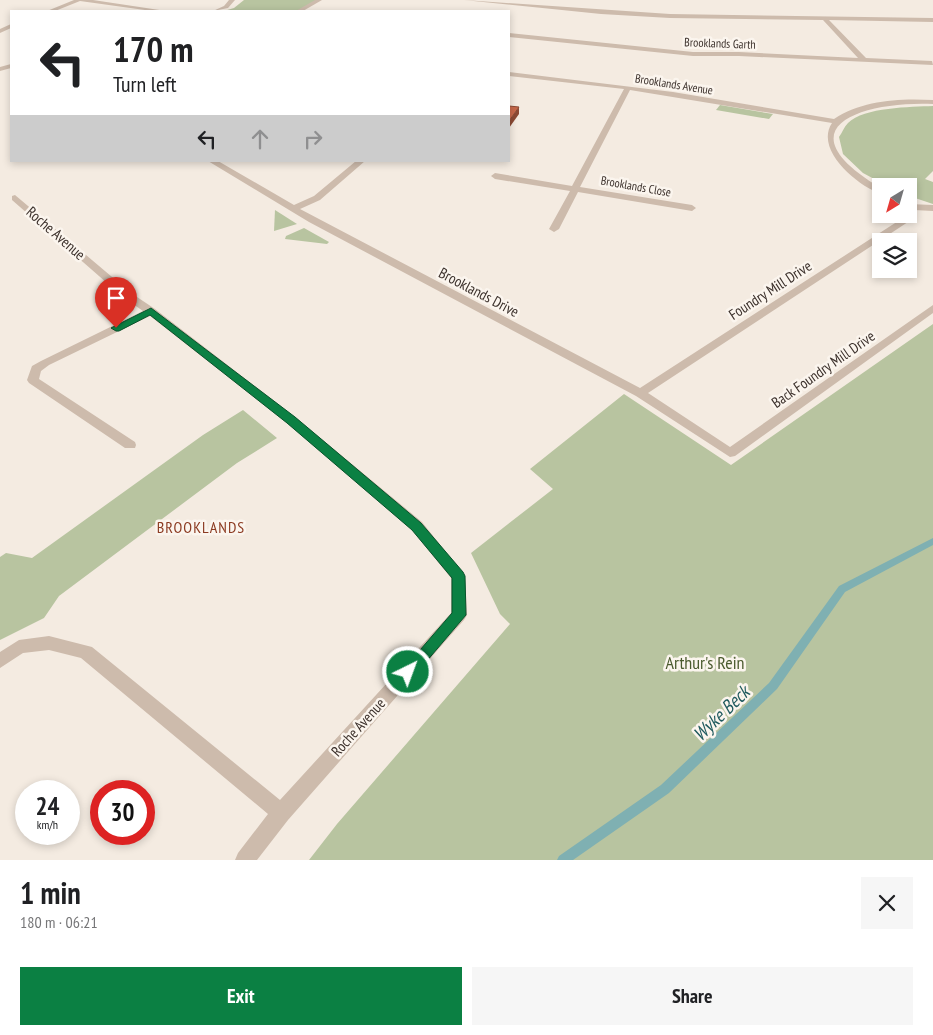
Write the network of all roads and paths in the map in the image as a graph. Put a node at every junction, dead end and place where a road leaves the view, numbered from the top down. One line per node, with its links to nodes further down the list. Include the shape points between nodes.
1 (80, 0): 6 (street); 7 (street)
2 (232, 0): 8 (street)
3 (319, 0): 9 (street)
4 (467, 0): 5 (street)
5 (500, 4): 10 (street); 11 (street, via 670,16)
6 (53, 10)
7 (155, 10)
8 (218, 10)
9 (301, 10)
10 (495, 10)
11 (824, 18): 12 (street); 14 (street)
12 (933, 20)
13 (510, 35): 14 (street, Brooklands Garth, via 693,54)
14 (865, 61): 15 (street, Brooklands Garth)
15 (932, 63)
16 (510, 74): 17 (street, Brooklands Avenue)
17 (628, 88): 19 (street, Brooklands Avenue); 24 (street, Brooklands Close)
18 (933, 102): 19 (street, via 866,108)
19 (836, 122): 23 (street, via 830,136 833,151 848,168)
20 (214, 162): 29 (street, Brooklands Drive)
21 (360, 162): 29 (street, via 316,198)
22 (496, 176): 24 (street, Brooklands Close)
23 (872, 185)
24 (576, 188): 27 (street, Brooklands Close); 31 (street, Brooklands Close)
25 (15, 198): 33 (street, Roche Avenue)
26 (918, 207): 28 (street)
27 (692, 208)
28 (933, 208)
29 (293, 209): 34 (street, Brooklands Drive)
30 (900, 223): 34 (street, Foundry Mill Drive)
31 (554, 229)
32 (933, 308): 36 (street, Back Foundry Mill Drive)
33 (151, 311): 35 (street, via 45,363 36,369 33,380); 38 (street, Roche Avenue, via 291,420 417,526 458,576 459,615)
34 (640, 393): 36 (street, Brooklands Drive)
35 (130, 445)
36 (730, 453)
37 (0, 661): 38 (street, via 19,647 49,643 86,652)
38 (281, 813): 39 (street, Roche Avenue)
39 (245, 860)

